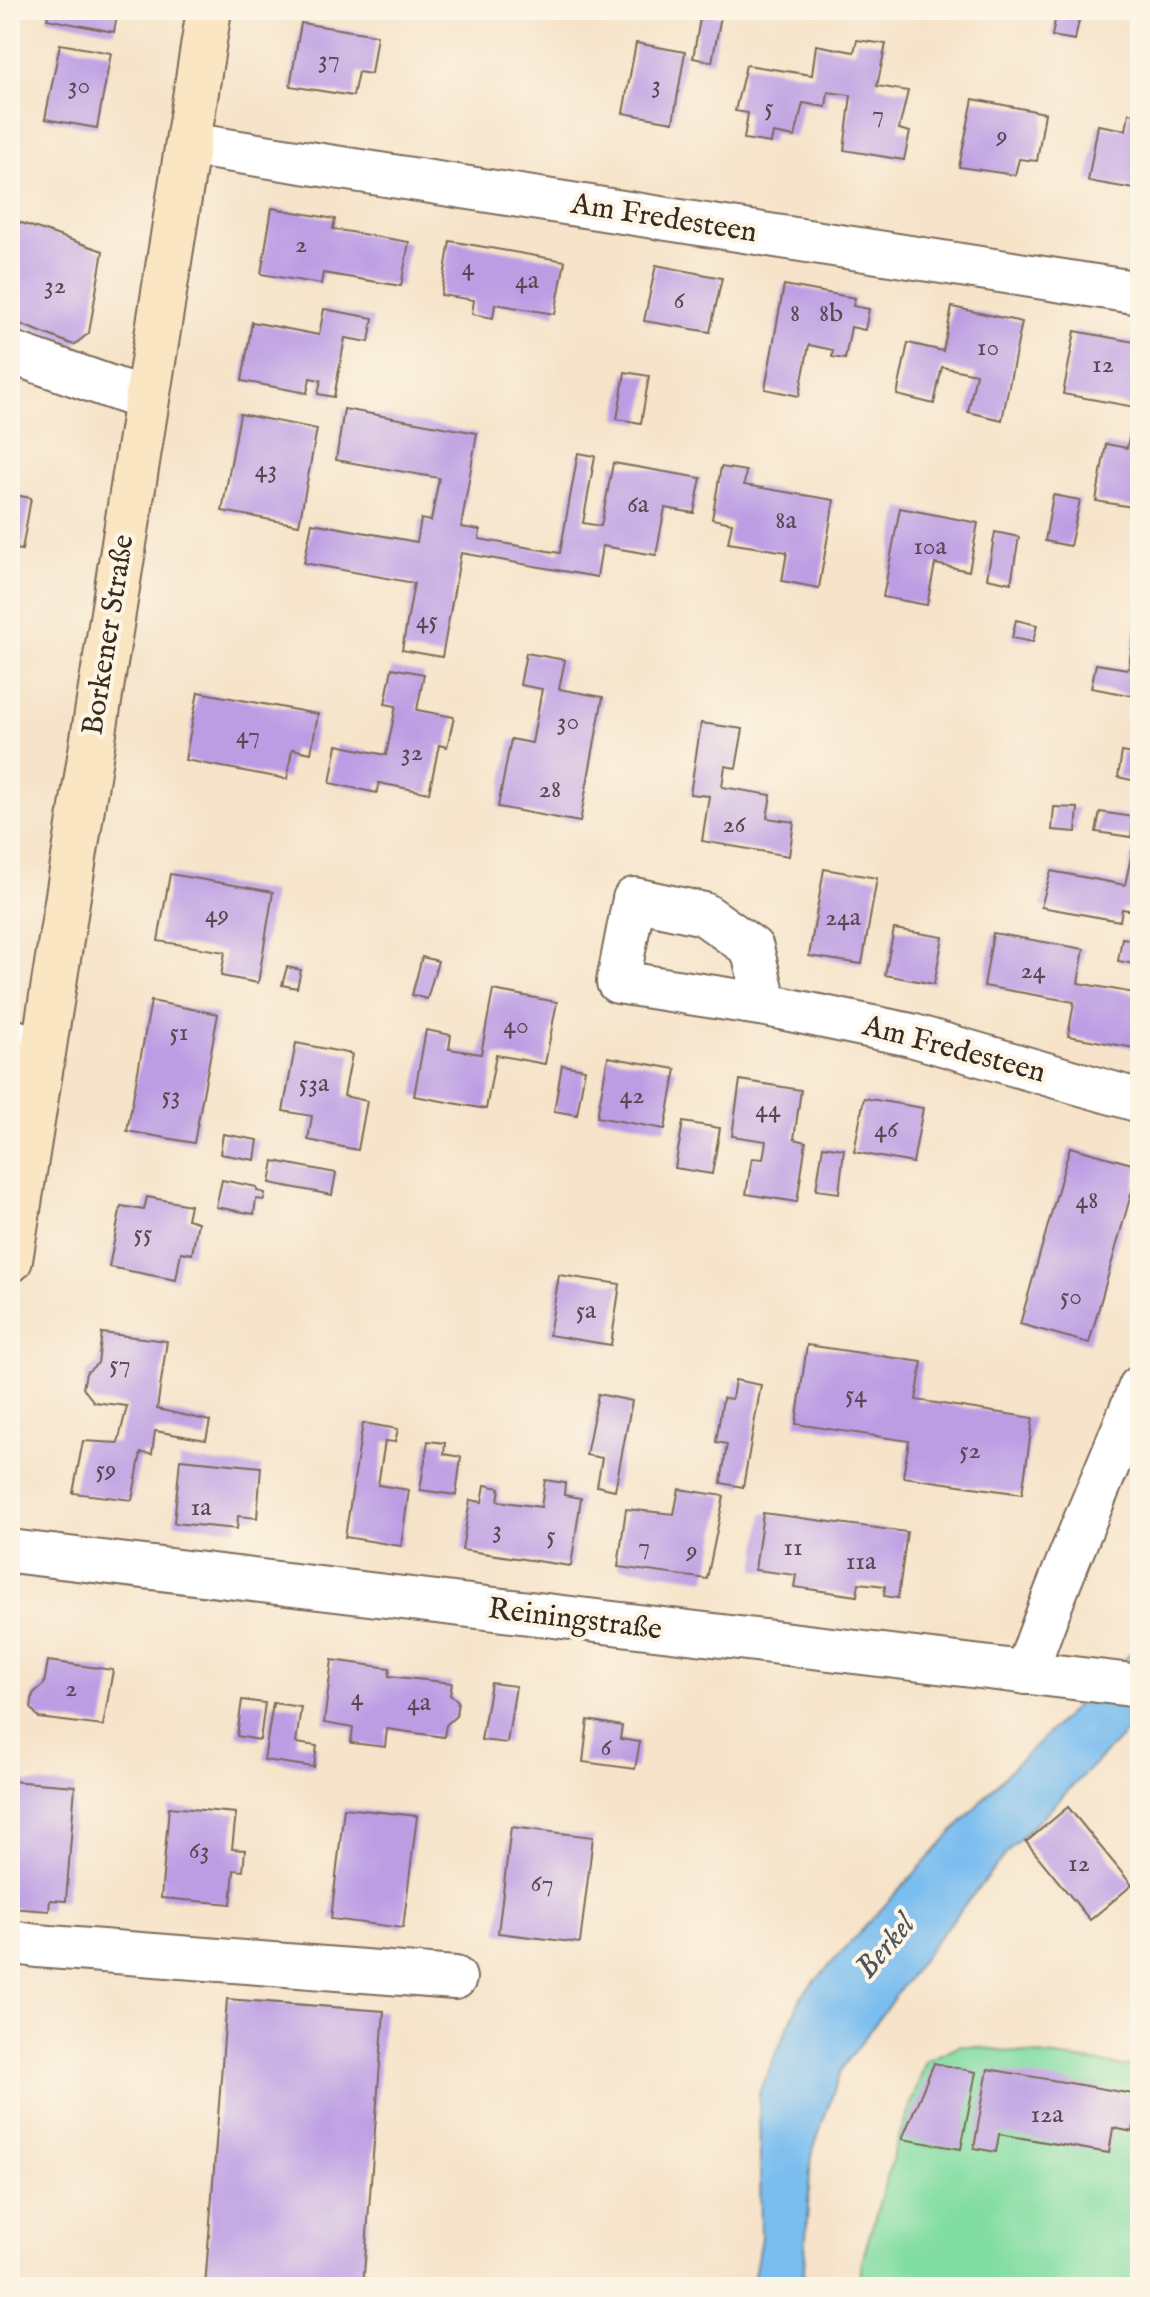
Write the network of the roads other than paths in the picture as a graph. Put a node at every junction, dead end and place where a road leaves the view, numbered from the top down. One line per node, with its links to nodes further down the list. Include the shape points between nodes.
1 (209, 10): 2 (street, Borkener Straße)
2 (188, 144): 3 (street, Am Fredesteen); 5 (street, Borkener Straße)
3 (1140, 293)
4 (10, 352): 5 (street)
5 (147, 400): 7 (street, Borkener Straße, via 82,798)
6 (766, 1005): 8 (street, Am Fredesteen, via 911,1035)
7 (27, 1046): 9 (street, Borkener Straße)
8 (1140, 1101)
9 (10, 1260)
10 (1140, 1387): 12 (street)
11 (10, 1551): 12 (street, Reiningstraße)
12 (1026, 1673): 13 (street, Reiningstraße)
13 (1140, 1686)
14 (10, 1942): 15 (street)
15 (455, 1978)

